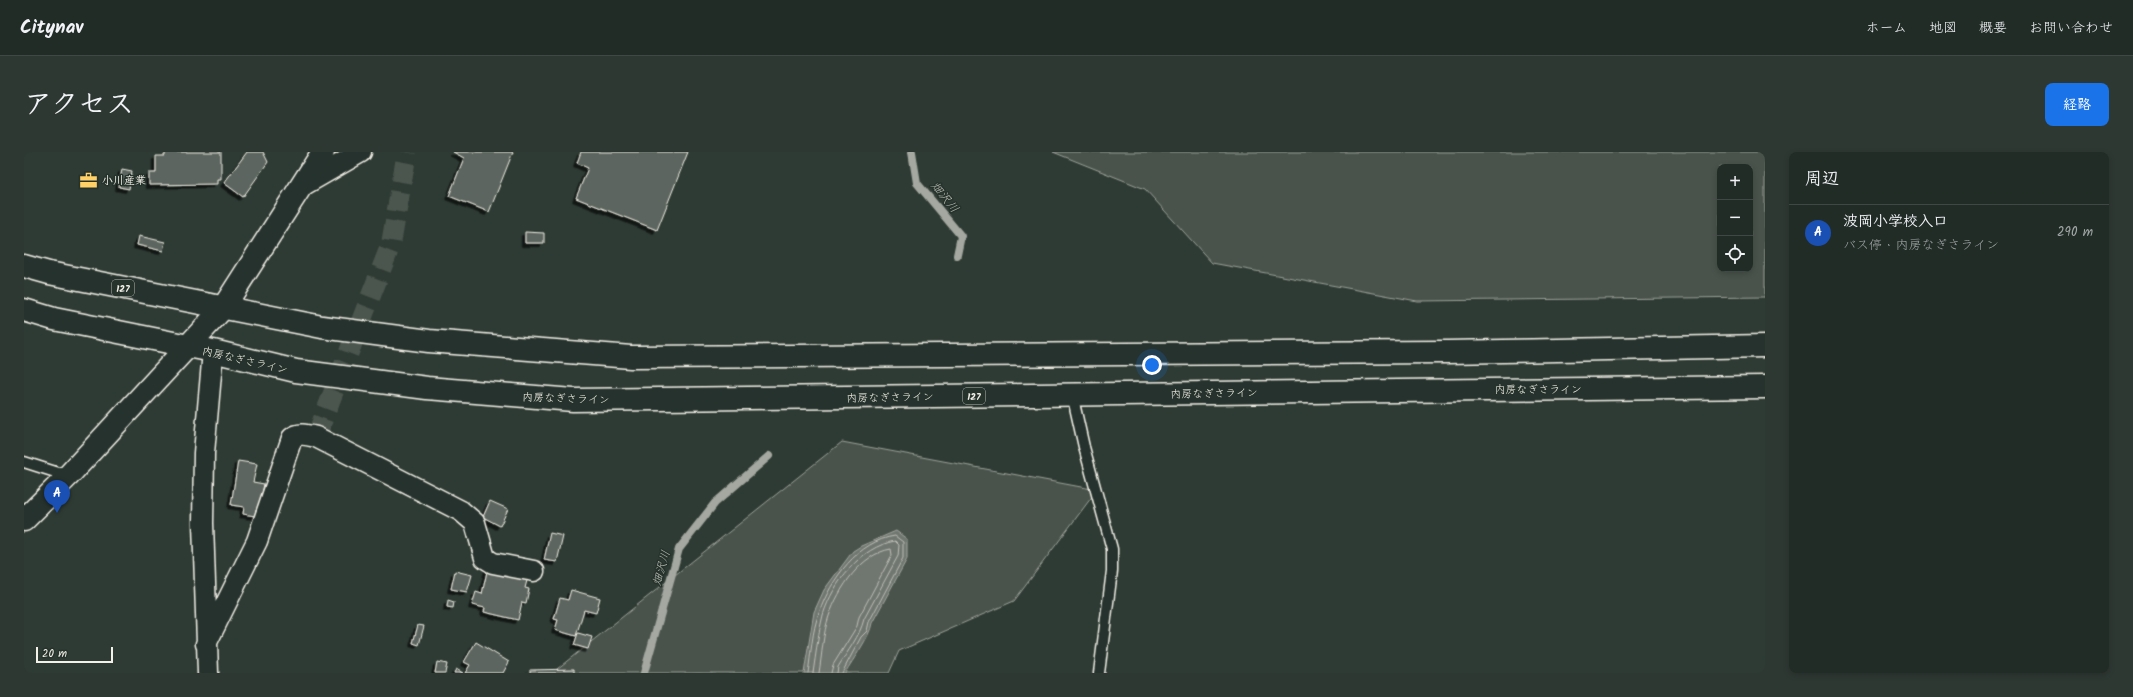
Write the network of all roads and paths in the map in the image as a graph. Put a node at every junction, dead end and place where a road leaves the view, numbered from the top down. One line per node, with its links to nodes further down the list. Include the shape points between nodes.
1 (323, 152): 3 (main road)
2 (360, 152): 3 (street)
3 (302, 186): 5 (main road)
4 (24, 266): 5 (main road, 127)
5 (223, 308): 7 (main road, 127, via 322,327 429,341 631,357 1447,352); 8 (main road)
6 (24, 310): 8 (main road, 内房なぎさライン / 127, via 54,319)
7 (1765, 346)
8 (188, 347): 9 (main road, 内房なぎさライン / 127); 13 (main road)
9 (213, 351): 11 (main road, 内房なぎさライン / 127, via 296,371 428,388 573,400); 16 (street, via 204,453)
10 (1765, 387): 11 (main road, 内房なぎさライン / 127)
11 (1072, 394): 18 (lane, via 1112,549 1112,571)
12 (24, 462): 13 (lane)
13 (68, 476): 14 (main road)
14 (24, 520)
15 (534, 571): 16 (street, via 492,563 485,558 475,523 461,511 316,437 296,435 292,438 257,541)
16 (206, 644): 17 (street)
17 (208, 673)
18 (1099, 673)

